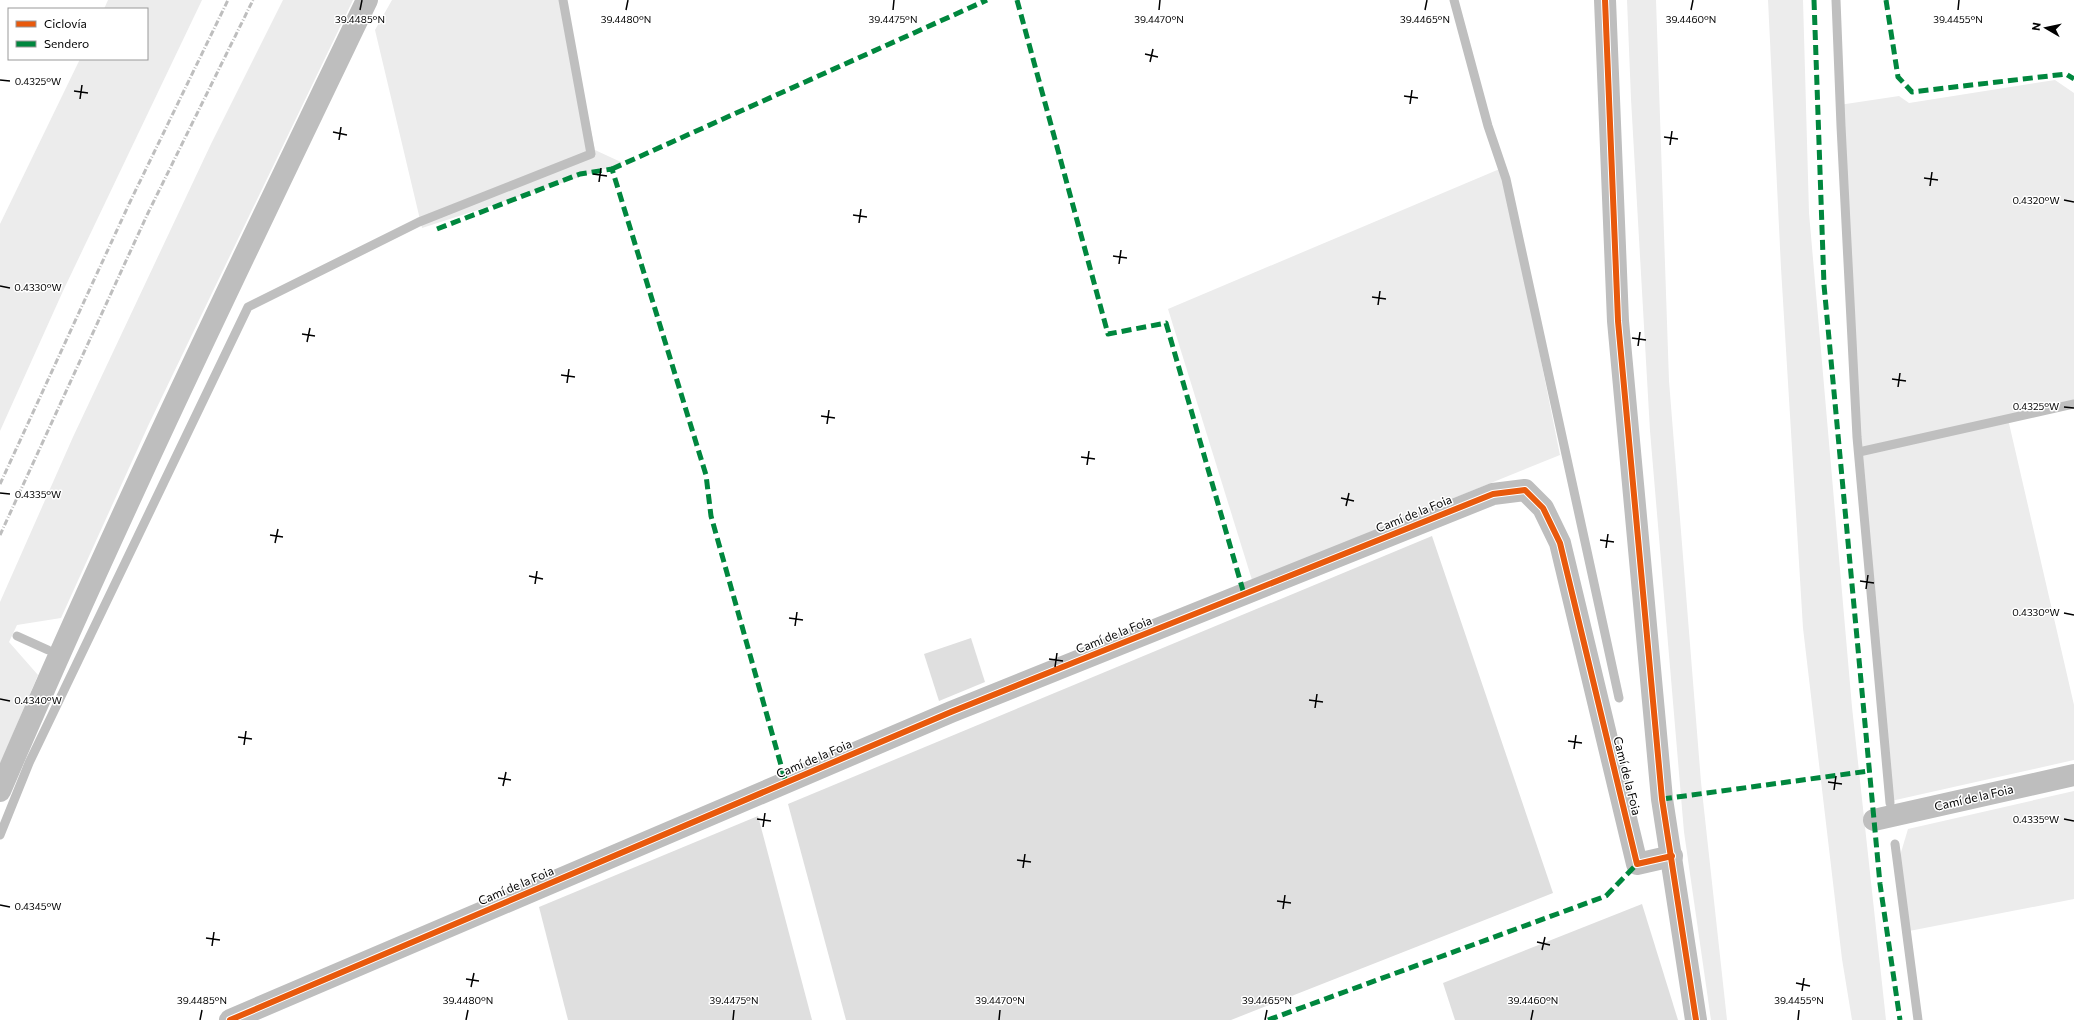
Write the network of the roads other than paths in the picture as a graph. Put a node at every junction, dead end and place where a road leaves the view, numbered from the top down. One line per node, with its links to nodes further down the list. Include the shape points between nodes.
1 (367, 0): 4 (street, via 217,311)
2 (1605, 0): 6 (street, via 1618,321 1662,799)
3 (2074, 775): 5 (street, Camí de la Foia)
4 (0, 791)
5 (1874, 820)
6 (1672, 856): 7 (street, Camí de la Foia, via 1637,864 1560,543 1543,508 1525,490 1493,494 951,712); 8 (street)
7 (230, 1020)
8 (1696, 1020)

